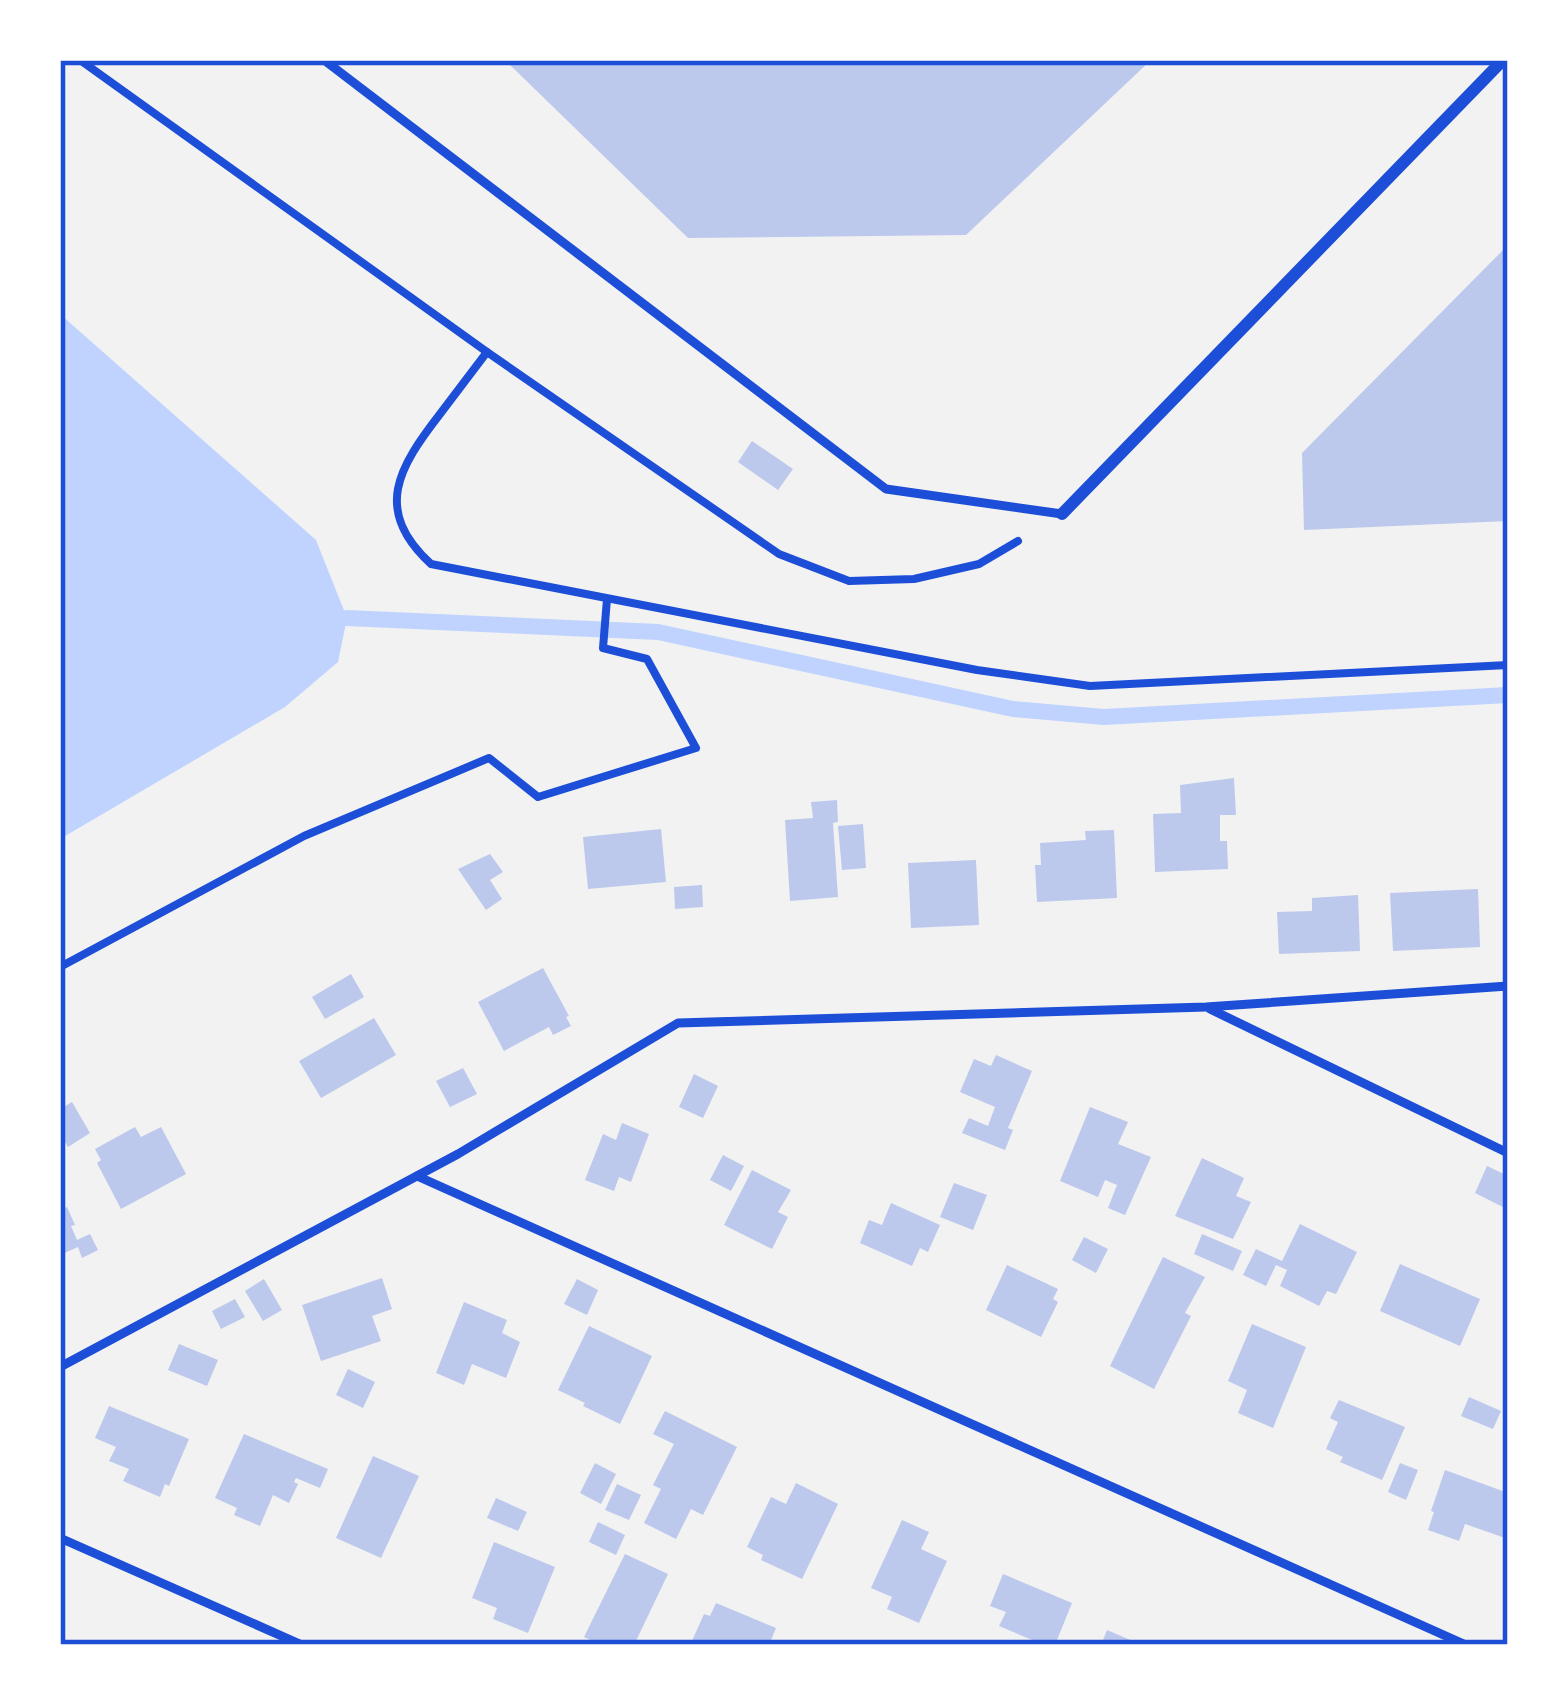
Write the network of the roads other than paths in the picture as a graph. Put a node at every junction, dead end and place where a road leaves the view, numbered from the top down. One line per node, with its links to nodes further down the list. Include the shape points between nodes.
1 (324, 60): 3 (lane, via 886,490)
2 (1503, 60): 3 (street)
3 (1062, 514)
4 (1508, 986): 5 (lane)
5 (1206, 1006): 6 (lane); 7 (lane, via 678,1023)
6 (1508, 1153)
7 (417, 1175): 8 (lane); 11 (lane)
8 (60, 1367)
9 (60, 1538): 10 (lane)
10 (302, 1645)
11 (1466, 1645)

